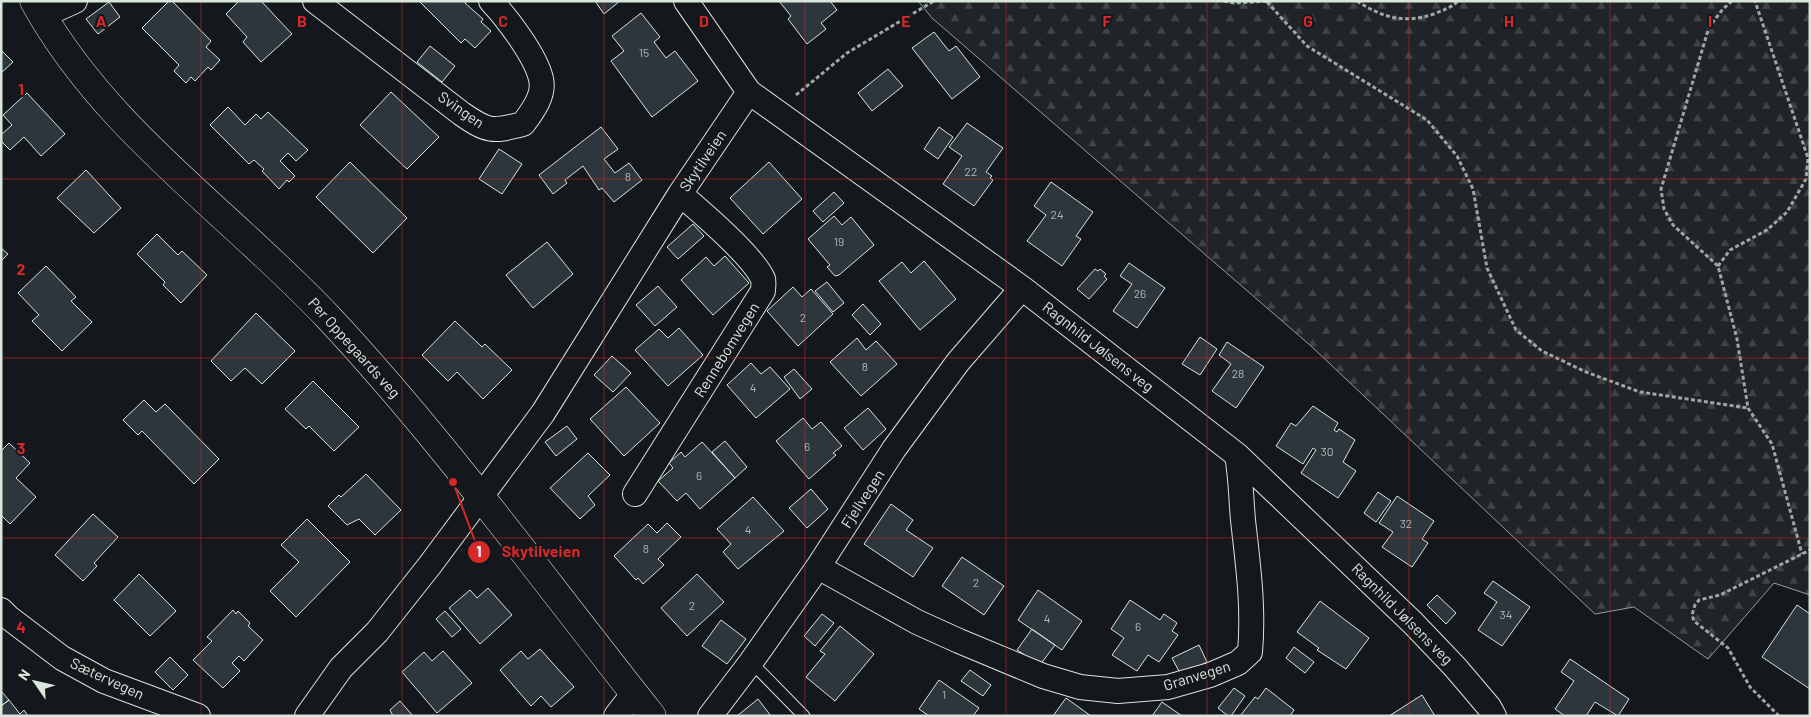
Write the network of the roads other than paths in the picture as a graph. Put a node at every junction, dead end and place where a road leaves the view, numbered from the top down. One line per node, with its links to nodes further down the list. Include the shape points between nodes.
1 (75, 1): 5 (street)
2 (315, 1): 3 (street, Svingen, via 462,114 490,130 523,124 539,98 542,80 511,24)
3 (491, 1)
4 (686, 1): 6 (street, Ragnhild Jølsens veg)
5 (38, 9): 11 (street, Per Oppegaards veg, via 71,59 111,107 328,318)
6 (749, 92): 7 (street, Skytilveien); 8 (street, Ragnhild Jølsens veg)
7 (680, 194): 10 (street, Rennebomvegen, via 758,270 764,281 763,291); 11 (street, Skytilveien, via 543,412)
8 (1022, 288): 9 (street, Ragnhild Jølsens veg); 12 (street, Fjellvegen, via 958,362 900,442)
9 (1237, 455): 12 (street, Granvegen, via 1250,574 1250,652 1238,663 1210,675 1168,687 1118,692 1080,687 1043,676 917,622); 22 (street, Ragnhild Jølsens veg, via 1413,623 1456,667)
10 (635, 494)
11 (481, 497): 15 (street, Per Oppegaards veg); 17 (street, Skytilveien, via 377,632 342,668)
12 (818, 567): 14 (street, Fjellvegen)
13 (1, 610): 16 (street, Sætervegen, via 70,663 104,681)
14 (751, 662): 20 (street, Fjellvegen); 21 (lane)
15 (634, 694): 18 (street); 19 (street, Per Oppegaards veg)
16 (198, 716)
17 (307, 716)
18 (616, 716)
19 (652, 716)
20 (710, 716)
21 (804, 716)
22 (1494, 716)

